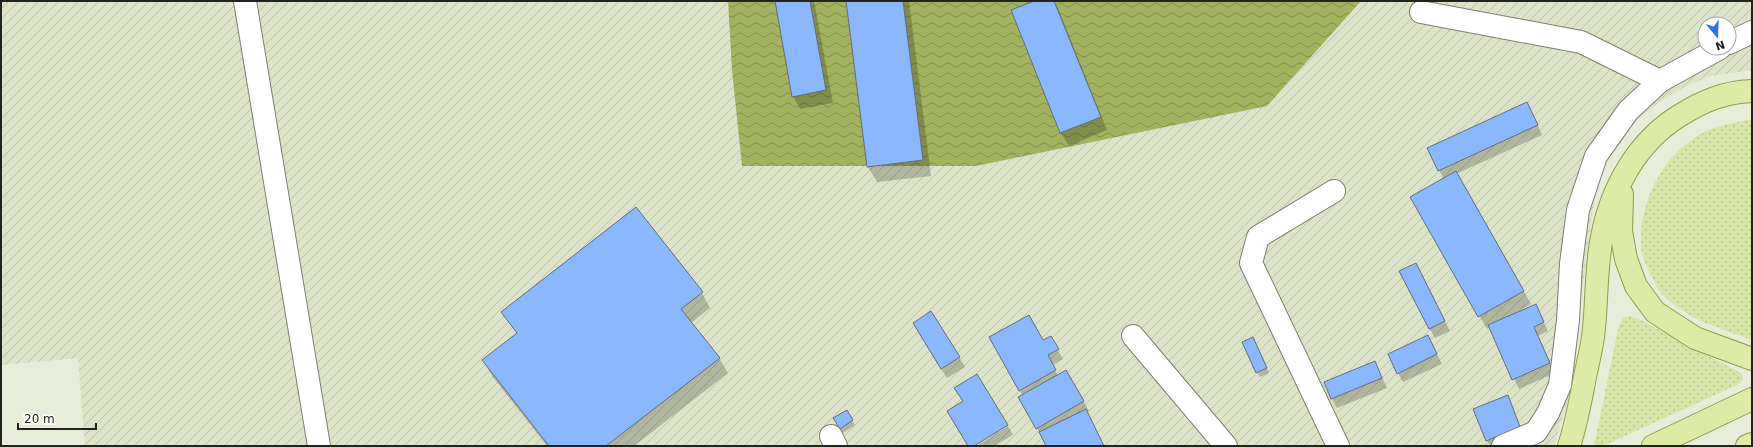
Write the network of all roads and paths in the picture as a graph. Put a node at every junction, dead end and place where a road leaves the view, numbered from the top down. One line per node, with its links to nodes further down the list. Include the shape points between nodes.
1 (245, 1): 14 (lane)
2 (1421, 12): 6 (lane, via 1582,42)
3 (1752, 32): 4 (lane)
4 (1737, 39)
5 (1706, 56): 6 (lane)
6 (1660, 82): 17 (lane, via 1628,111 1596,156 1578,210 1560,385 1548,413 1536,432)
7 (1752, 91): 8 (main road, via 1731,92 1697,104 1663,126 1635,156)
8 (1623, 177): 11 (main road, via 1621,231 1626,259 1636,286 1655,312 1695,338); 18 (main road, via 1609,208 1602,238 1594,330 1579,412)
9 (1334, 191): 16 (lane, via 1258,237 1251,263)
10 (1133, 336): 15 (lane)
11 (1752, 359)
12 (1752, 399): 19 (main road)
13 (1751, 445): 20 (main road)
14 (319, 446)
15 (1226, 446)
16 (1338, 446)
17 (1503, 446)
18 (1569, 446)
19 (1653, 446)
20 (1747, 446)

